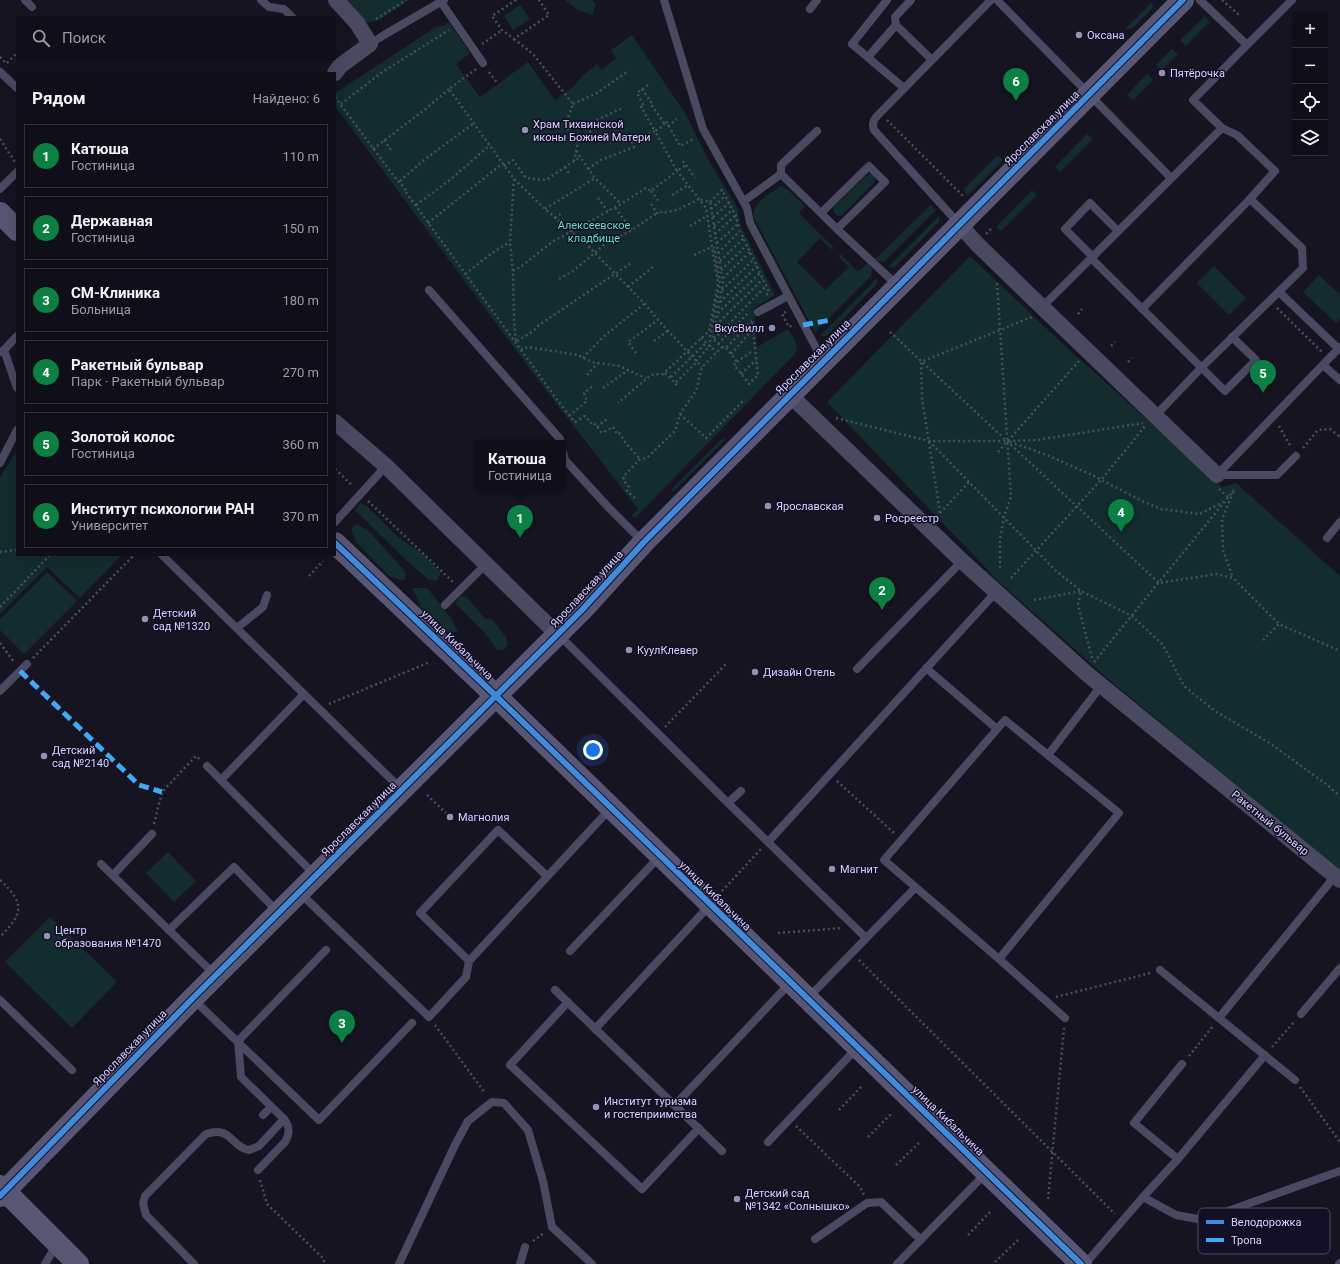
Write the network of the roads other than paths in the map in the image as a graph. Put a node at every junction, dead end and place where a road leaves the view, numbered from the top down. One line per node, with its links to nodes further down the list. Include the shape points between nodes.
1 (25, 0): 14 (lane)
2 (261, 0): 16 (lane, via 269,7 284,8)
3 (336, 0): 18 (street, via 357,23)
4 (664, 0): 35 (lane, via 703,129)
5 (817, 0): 15 (lane)
6 (887, 0): 20 (lane, via 852,44)
7 (911, 0): 17 (lane, via 895,17)
8 (991, 0): 21 (lane)
9 (997, 0): 27 (lane)
10 (1183, 0): 27 (street, Ярославская улица)
11 (1200, 0): 19 (lane)
12 (1292, 0): 19 (lane)
13 (442, 1): 18 (lane); 22 (lane)
14 (32, 7)
15 (810, 9)
16 (291, 16)
17 (896, 25): 20 (lane); 21 (lane)
18 (370, 44): 23 (street)
19 (1247, 45): 28 (lane, via 1193,100)
20 (868, 57): 26 (lane)
21 (932, 60): 26 (lane)
22 (483, 63)
23 (336, 66)
24 (0, 72): 25 (lane)
25 (16, 87)
26 (904, 88): 38 (lane, via 874,120 874,130)
27 (1089, 95): 32 (lane); 38 (street, Ярославская улица)
28 (1222, 128): 32 (lane); 34 (lane, via 1237,135 1275,171)
29 (816, 131): 31 (lane, via 781,165)
30 (16, 173): 33 (lane)
31 (781, 174): 35 (lane); 36 (lane)
32 (1171, 178): 41 (lane)
33 (0, 189)
34 (1250, 199): 45 (lane, via 1302,248 1303,268); 47 (lane)
35 (744, 201): 46 (lane, via 750,224)
36 (820, 213): 40 (lane); 40 (lane, via 869,166 885,182)
37 (0, 215): 39 (street)
38 (960, 225): 43 (street, Ярославская улица); 48 (street)
39 (16, 229)
40 (837, 229): 43 (lane)
41 (1118, 231): 42 (lane); 42 (lane, via 1090,203 1065,229)
42 (1092, 257): 47 (lane); 48 (lane)
43 (898, 286): 54 (street, Ярославская улица)
44 (430, 290): 63 (lane)
45 (1279, 292): 51 (lane); 52 (lane)
46 (788, 296): 49 (lane); 54 (lane)
47 (1142, 309): 56 (lane)
48 (1039, 311): 60 (street)
49 (758, 312)
50 (16, 337): 53 (lane)
51 (1232, 337): 56 (lane); 56 (lane, via 1256,360 1225,391)
52 (1339, 348): 55 (lane)
53 (2, 351): 58 (lane)
54 (823, 362): 59 (street, Ярославская улица)
55 (1326, 362): 57 (lane); 68 (lane)
56 (1201, 368): 60 (lane)
57 (1340, 380)
58 (16, 386)
59 (790, 395): 72 (street, Ярославская улица); 75 (street, Ракетный бульвар)
60 (1155, 416): 68 (street)
61 (336, 423): 67 (street)
62 (16, 432): 66 (lane)
63 (560, 440)
64 (1296, 456): 68 (lane, via 1277,475)
65 (566, 461): 72 (lane)
66 (0, 463)
67 (386, 466): 69 (lane); 76 (street)
68 (1217, 475)
69 (336, 521)
70 (1340, 522): 71 (lane)
71 (1327, 538)
72 (644, 542): 81 (street, Ярославская улица)
73 (336, 544): 88 (street, улица Кибальчича)
74 (163, 556): 80 (lane)
75 (962, 561): 77 (street, Ракетный бульвар); 84 (lane)
76 (486, 564): 79 (lane); 81 (street)
77 (996, 592): 83 (lane); 85 (street, Ракетный бульвар)
78 (267, 595): 80 (lane, via 263,607)
79 (445, 605)
80 (237, 628): 87 (lane)
81 (558, 635): 88 (street, Ярославская улица); 95 (lane)
82 (27, 664): 86 (lane)
83 (926, 668): 89 (lane); 98 (lane)
84 (858, 669)
85 (1101, 686): 90 (lane); 104 (street, Ракетный бульвар)
86 (0, 691)
87 (304, 694): 92 (lane); 93 (lane)
88 (496, 696): 93 (street, Ярославская улица); 96 (street, улица Кибальчича)
89 (997, 729): 90 (lane, via 1004,720); 105 (lane, via 884,860)
90 (1048, 755): 113 (lane, via 1119,813)
91 (207, 766): 92 (lane)
92 (221, 780): 102 (lane)
93 (402, 790): 102 (street, Ярославская улица)
94 (740, 791): 95 (lane)
95 (728, 803): 98 (lane)
96 (610, 808): 99 (street, улица Кибальчича); 103 (lane)
97 (152, 834): 101 (lane)
98 (768, 842): 110 (lane)
99 (660, 856): 107 (street, улица Кибальчича); 112 (lane)
100 (101, 864): 101 (lane)
101 (112, 875): 109 (lane)
102 (316, 876): 106 (street, Ярославская улица)
103 (547, 876): 114 (lane); 114 (lane, via 498,830 420,913)
104 (1338, 878): 126 (lane)
105 (915, 888): 110 (lane); 113 (lane)
106 (299, 892): 108 (street, Ярославская улица); 114 (lane, via 428,1017 466,977)
107 (710, 905): 118 (street, улица Кибальчича); 128 (lane)
108 (279, 913): 109 (lane, via 234,867); 117 (street, Ярославская улица)
109 (169, 930): 117 (lane)
110 (866, 938): 121 (lane)
111 (326, 950): 129 (lane)
112 (570, 951)
113 (999, 959): 125 (lane)
114 (470, 961)
115 (1340, 968): 124 (lane)
116 (1160, 970): 126 (lane)
117 (216, 975): 120 (street, Ярославская улица)
118 (790, 982): 121 (street, улица Кибальчича); 135 (lane)
119 (554, 990): 123 (lane)
120 (193, 998): 129 (lane); 146 (street, Ярославская улица)
121 (807, 999): 130 (street, улица Кибальчича)
122 (0, 1000): 133 (lane)
123 (568, 1002): 128 (lane); 139 (lane, via 510,1065 642,1189)
124 (1301, 1014)
125 (1065, 1018)
126 (1219, 1018): 131 (lane)
127 (412, 1024): 129 (lane, via 319,1120)
128 (595, 1029): 135 (lane)
129 (238, 1041): 136 (lane, via 241,1077)
130 (857, 1047): 140 (lane); 145 (street, улица Кибальчича)
131 (1266, 1055): 134 (lane); 142 (lane)
132 (1182, 1064): 142 (lane, via 1134,1123)
133 (72, 1070)
134 (1295, 1080)
135 (674, 1105): 139 (lane)
136 (271, 1106): 137 (lane); 138 (lane)
137 (263, 1115)
138 (284, 1119): 143 (lane, via 288,1124 288,1137); 156 (lane, via 258,1146 249,1150 244,1149 225,1133 212,1131 206,1134 145,1196 146,1215)
139 (699, 1128): 141 (lane)
140 (768, 1142)
141 (722, 1152)
142 (1178, 1159): 147 (lane)
143 (258, 1170)
144 (1340, 1171): 148 (lane)
145 (986, 1172): 151 (lane); 161 (street, улица Кибальчича)
146 (2, 1191): 152 (street)
147 (1143, 1197): 149 (lane, via 1176,1215); 162 (lane)
148 (1237, 1208)
149 (1198, 1219)
150 (815, 1239): 151 (lane, via 867,1203 881,1202)
151 (921, 1240): 160 (lane)
152 (57, 1243): 154 (lane); 155 (street)
153 (525, 1247): 158 (lane)
154 (45, 1264)
155 (78, 1264)
156 (194, 1264)
157 (399, 1264): 159 (lane, via 468,1122 492,1102 504,1103 528,1130 543,1181 552,1226)
158 (520, 1264)
159 (592, 1264)
160 (897, 1264)
161 (1080, 1264)
162 (1085, 1264)

